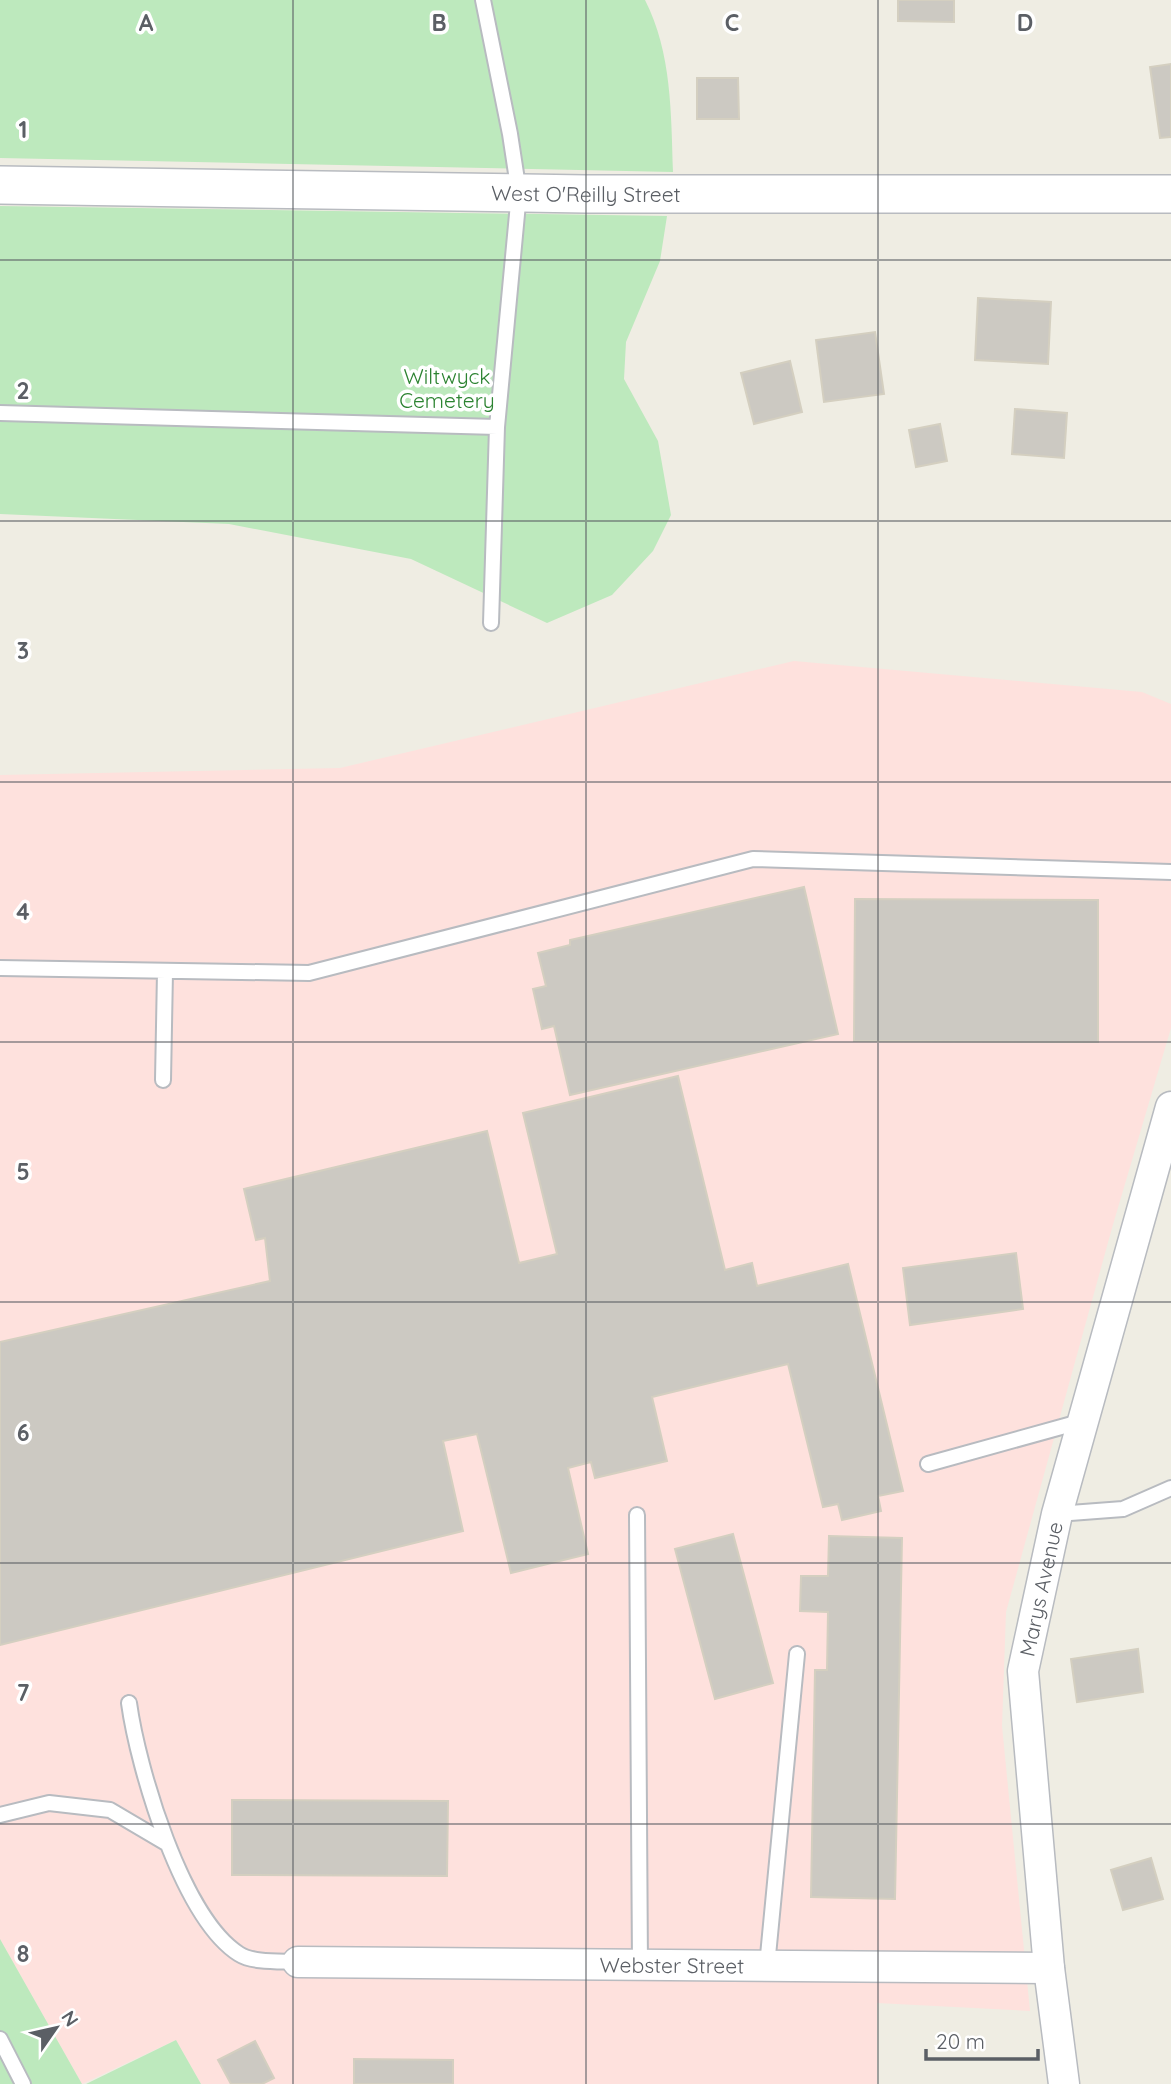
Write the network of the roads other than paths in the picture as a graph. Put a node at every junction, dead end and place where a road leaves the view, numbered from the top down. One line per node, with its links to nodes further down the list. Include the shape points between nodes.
1 (482, 0): 3 (lane)
2 (0, 185): 3 (street, West O'Reilly Street)
3 (519, 193): 4 (street, West O'Reilly Street); 6 (lane)
4 (1171, 194)
5 (0, 413): 6 (lane)
6 (497, 427): 7 (lane)
7 (491, 623)
8 (1171, 872): 10 (lane, via 753,859 309,973)
9 (0, 968): 10 (lane)
10 (165, 972): 11 (lane)
11 (163, 1080)
12 (1171, 1107): 13 (street, Marys Avenue)
13 (1085, 1421): 14 (lane); 16 (street, Marys Avenue)
14 (928, 1464)
15 (1171, 1488): 16 (lane, via 1124,1509)
16 (1057, 1514): 25 (street, Marys Avenue, via 1023,1671)
17 (637, 1515): 23 (lane)
18 (797, 1654): 24 (lane)
19 (129, 1703): 21 (lane, via 141,1765)
20 (0, 1815): 21 (lane, via 49,1803 110,1810)
21 (166, 1843): 22 (lane, via 207,1921 240,1955)
22 (298, 1962): 23 (street, Webster Street)
23 (640, 1965): 24 (street, Webster Street)
24 (767, 1966): 25 (street, Webster Street)
25 (1049, 1968): 28 (street, Marys Avenue)
26 (0, 2039): 27 (lane)
27 (23, 2084)
28 (1064, 2084)

